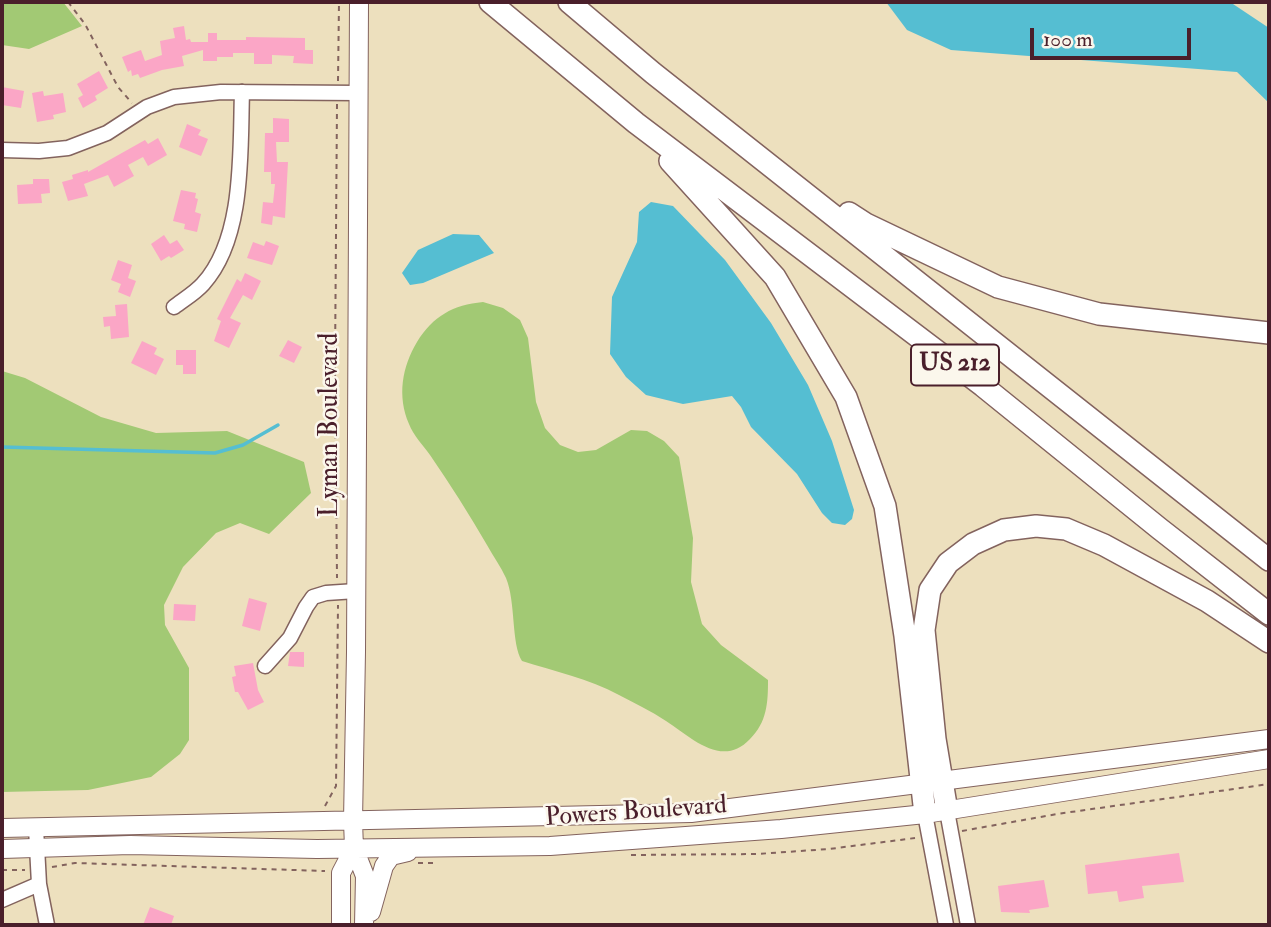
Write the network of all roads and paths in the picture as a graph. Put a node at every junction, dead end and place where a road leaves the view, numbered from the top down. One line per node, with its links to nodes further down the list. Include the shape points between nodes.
1 (68, 2): 10 (path, via 118,87)
2 (339, 2): 8 (path)
3 (359, 2): 9 (main road, Lyman Boulevard)
4 (490, 2): 11 (highway, US 212)
5 (569, 2): 6 (highway, US 212)
6 (653, 73): 14 (highway, via 866,224 998,287 1099,314); 15 (highway, US 212)
7 (242, 92): 8 (street); 10 (street, via 174,97); 13 (street, via 235,213 227,242 204,284)
8 (337, 93): 9 (street); 17 (path)
9 (359, 93): 16 (main road, Lyman Boulevard)
10 (140, 111): 12 (street, via 107,133 68,148 39,152)
11 (636, 123): 18 (highway, US 212, via 983,386); 23 (highway, via 775,276 846,397 886,506)
12 (2, 149)
13 (174, 307)
14 (1269, 332)
15 (1269, 560)
16 (356, 591): 17 (street); 27 (main road, Lyman Boulevard)
17 (338, 593): 20 (street, via 318,594 309,601 296,629); 24 (path, via 336,786)
18 (1269, 614)
19 (1269, 642): 23 (highway, via 1207,601 1066,529 1004,530 972,544 948,563 930,590 924,630)
20 (264, 666)
21 (1269, 740): 23 (main road, Powers Boulevard)
22 (1263, 760): 25 (main road, Powers Boulevard)
23 (931, 782): 25 (highway); 26 (highway); 27 (main road, Powers Boulevard, via 691,813)
24 (320, 809)
25 (947, 811): 26 (main road, Powers Boulevard); 43 (street)
26 (925, 814): 33 (main road, Powers Boulevard); 42 (street)
27 (353, 821): 29 (main road, Powers Boulevard); 31 (main road, Lyman Boulevard)
28 (2, 828): 29 (main road, Powers Boulevard)
29 (36, 828): 30 (street)
30 (36, 847): 31 (main road, Powers Boulevard); 32 (main road, Powers Boulevard); 37 (street)
31 (354, 848): 33 (main road, Powers Boulevard); 40 (main road, Lyman Boulevard, via 341,873); 41 (main road, Lyman Boulevard, via 365,876)
32 (2, 849)
33 (435, 855): 34 (path); 41 (main road, via 391,856)
34 (416, 863)
35 (2, 870): 37 (path)
36 (328, 874): 37 (path, via 319,869 75,863)
37 (38, 877): 38 (street); 39 (street)
38 (2, 900)
39 (47, 925)
40 (341, 925)
41 (366, 925)
42 (946, 925)
43 (968, 925)

